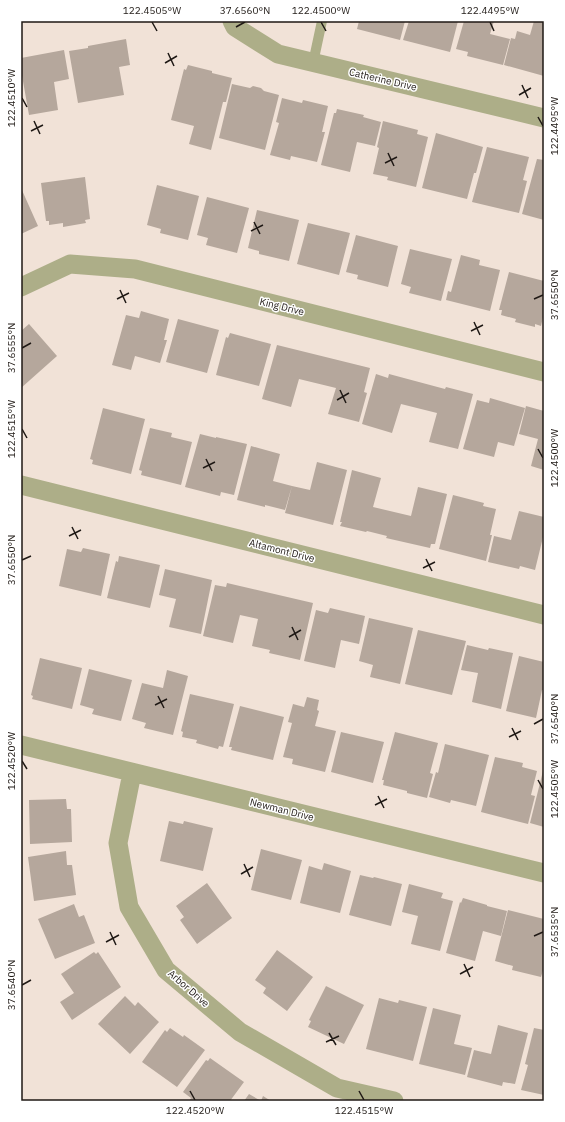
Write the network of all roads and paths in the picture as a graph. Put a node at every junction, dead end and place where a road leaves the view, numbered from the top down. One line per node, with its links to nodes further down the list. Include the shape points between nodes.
1 (232, 21): 3 (street, Catherine Drive, via 236,27 278,54)
2 (322, 21): 3 (lane)
3 (313, 62): 4 (street, Catherine Drive)
4 (544, 118)
5 (21, 288): 6 (street, King Drive, via 70,264 135,269)
6 (544, 372)
7 (21, 485): 8 (street, Altamont Drive)
8 (544, 615)
9 (21, 745): 10 (street, Newman Drive)
10 (132, 773): 11 (street, Newman Drive); 12 (street, Arbor Drive, via 118,843 129,907 166,970 240,1032 337,1088)
11 (544, 873)
12 (394, 1101)

